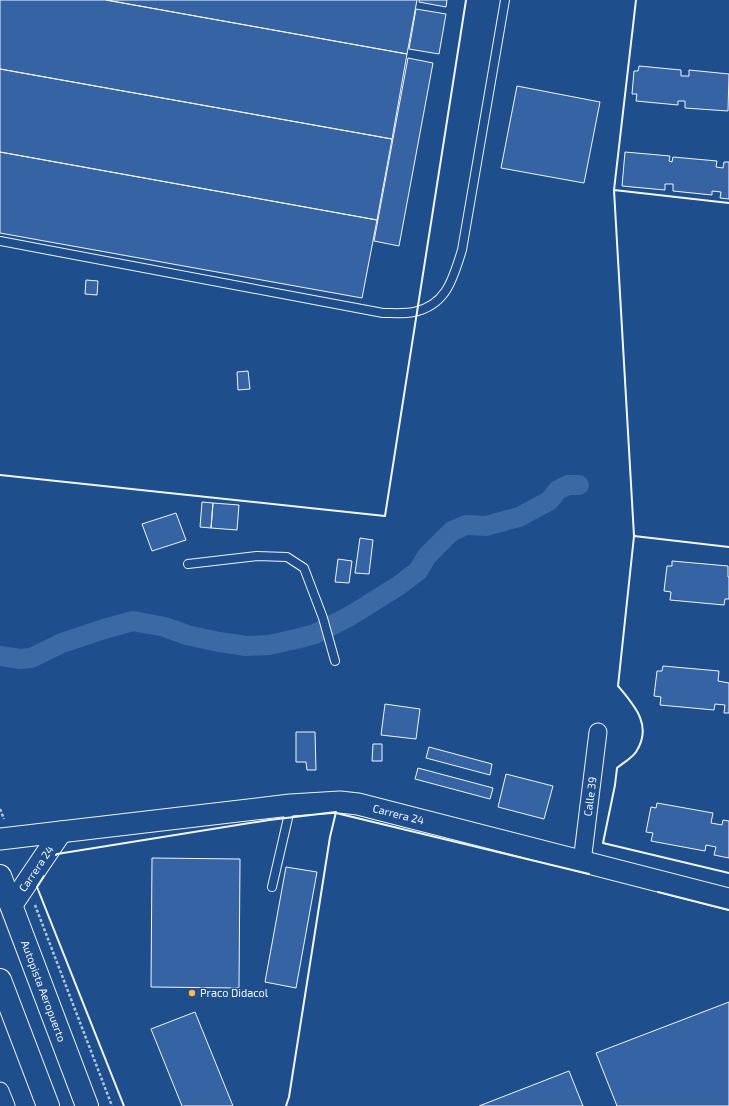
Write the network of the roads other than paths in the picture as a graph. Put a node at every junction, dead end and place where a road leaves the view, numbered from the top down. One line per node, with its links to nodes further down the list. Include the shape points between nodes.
1 (505, 0): 2 (lane, via 462,250 452,281 430,307 413,312 383,314)
2 (0, 241)
3 (188, 564): 4 (lane, via 257,556 287,557 304,568 323,618)
4 (335, 661)
5 (598, 732): 9 (street, Calle 39)
6 (290, 805): 7 (street, Carrera 24); 9 (street, Carrera 24, via 340,802 358,804); 11 (lane)
7 (61, 832): 8 (street, Carrera 24); 13 (street, Carrera 24)
8 (6, 838)
9 (582, 862): 12 (street, Carrera 24)
10 (0, 876): 13 (highway, Autopista Aeropuerto)
11 (272, 887)
12 (729, 899)
13 (11, 906): 18 (highway, Autopista Aeropuerto)
14 (0, 980): 17 (highway)
15 (0, 1091): 16 (street)
16 (6, 1106)
17 (48, 1106)
18 (87, 1106)

